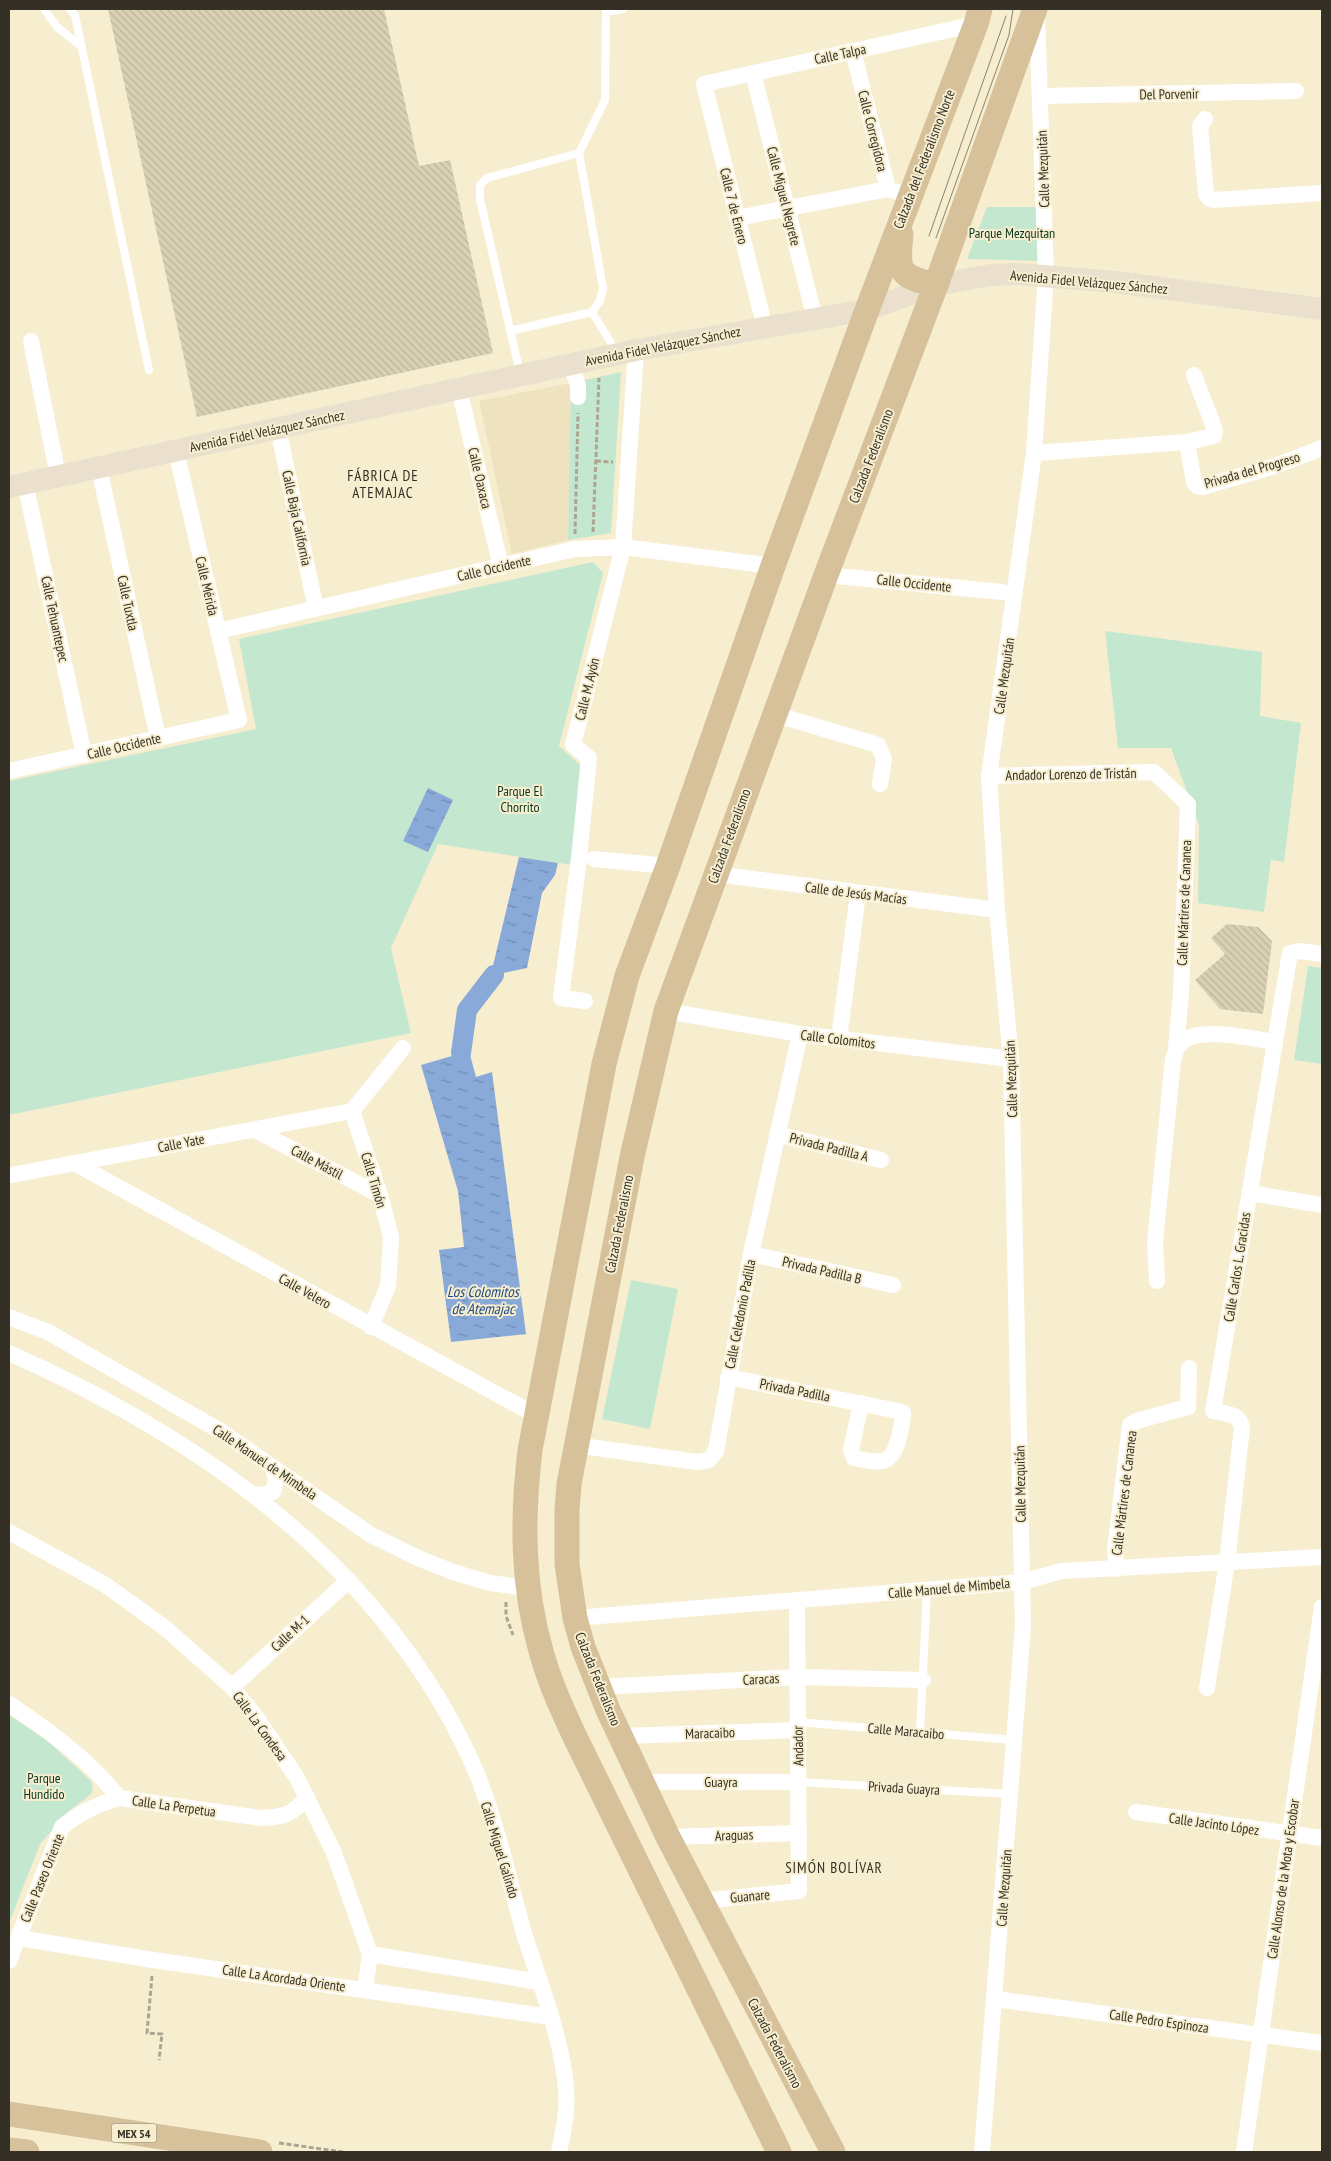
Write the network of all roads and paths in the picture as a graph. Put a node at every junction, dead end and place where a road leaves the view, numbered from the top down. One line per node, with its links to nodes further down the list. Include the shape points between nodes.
1 (44, 9): 7 (lane, via 57,27)
2 (70, 9): 7 (lane, via 75,15)
3 (623, 9): 5 (lane)
4 (1036, 9): 12 (street, Calle Mezquitán); 20 (main road)
5 (606, 10): 14 (lane, via 605,100)
6 (978, 16): 8 (street, Calle Talpa); 16 (main road, Calzada del Federalismo Norte)
7 (81, 46): 30 (lane)
8 (853, 51): 9 (street, Calle Talpa); 16 (street, Calle Corregidora)
9 (753, 73): 10 (street, Calle Talpa); 17 (street, Calle Miguel Negrete)
10 (704, 84): 18 (street, Calle 7 de Enero)
11 (1296, 91): 12 (street, Del Porvenir)
12 (1041, 96): 19 (street, Calle Mezquitán)
13 (1205, 119): 15 (street, via 1200,126 1206,194 1210,199)
14 (579, 153): 23 (lane, via 603,288 600,301); 26 (lane, via 487,178 480,185 480,199)
15 (1322, 193)
16 (900, 199): 17 (street); 20 (main road, via 900,265 908,277); 22 (main road, Calzada del Federalismo Norte)
17 (787, 209): 18 (street); 24 (street, Calle Miguel Negrete)
18 (737, 218): 25 (street, Calle 7 de Enero)
19 (1046, 275): 20 (main road, Avenida Fidel Velázquez Sánchez, via 991,274); 21 (main road, Avenida Fidel Velázquez Sánchez); 40 (street, Calle Mezquitán)
20 (936, 285): 22 (main road, Avenida Fidel Velázquez Sánchez); 49 (main road, Calzada Federalismo)
21 (1322, 309)
22 (867, 310): 24 (main road, Avenida Fidel Velázquez Sánchez); 48 (main road)
23 (592, 312): 26 (lane); 28 (lane)
24 (815, 319): 25 (main road, Avenida Fidel Velázquez Sánchez)
25 (765, 328): 28 (main road, Avenida Fidel Velázquez Sánchez)
26 (510, 331): 31 (lane)
27 (30, 341): 42 (street)
28 (627, 352): 29 (main road, Avenida Fidel Velázquez Sánchez); 45 (street, Calle M. Ayón)
29 (571, 364): 31 (main road, Avenida Fidel Velázquez Sánchez); 35 (street)
30 (149, 370)
31 (520, 375): 34 (main road, Avenida Fidel Velázquez Sánchez)
32 (1194, 375): 37 (street, via 1215,430 1214,436)
33 (598, 386): 44 (path)
34 (459, 389): 36 (main road, Avenida Fidel Velázquez Sánchez); 47 (street, Calle Oaxaca)
35 (578, 397): 46 (path)
36 (278, 428): 39 (main road, Avenida Fidel Velázquez Sánchez); 51 (street, Calle Baja California)
37 (1187, 442): 38 (street, Privada del Progreso, via 1194,482 1202,487 1275,466); 40 (street)
38 (1322, 448)
39 (176, 451): 41 (main road, Avenida Fidel Velázquez Sánchez); 52 (street, Calle Mérida)
40 (1034, 453): 59 (street, Calle Mezquitán)
41 (99, 468): 42 (main road, Avenida Fidel Velázquez Sánchez); 55 (street, Calle Tuxtla)
42 (58, 476): 43 (main road, Avenida Fidel Velázquez Sánchez)
43 (17, 485): 56 (street, Calle Tehuantepec)
44 (593, 547): 45 (street, Calle Occidente); 46 (street, Calle Occidente)
45 (623, 547): 48 (street, Calle Occidente); 67 (street, Calle M. Ayón, via 573,745 589,758 562,998)
46 (575, 549): 47 (street, Calle Occidente)
47 (501, 566): 51 (street, Calle Occidente)
48 (773, 566): 62 (main road)
49 (826, 575): 50 (street, Calle Occidente); 53 (main road, Calzada Federalismo)
50 (1002, 592)
51 (316, 609): 52 (street, Calle Occidente)
52 (218, 631): 54 (street, Calle Mérida)
53 (774, 714): 60 (street, via 878,745 884,759); 63 (main road, Calzada Federalismo)
54 (239, 720): 55 (street, Calle Occidente)
55 (158, 738): 56 (street, Calle Occidente)
56 (84, 755): 57 (street, Calle Occidente)
57 (9, 771)
58 (1154, 772): 59 (street, Andador Lorenzo de Tristán); 73 (street, Calle Mártires de Cananea, via 1188,804)
59 (989, 776): 65 (street, Calle Mezquitán)
60 (880, 784)
61 (594, 859): 62 (street)
62 (668, 866): 93 (main road, via 627,976 604,1064)
63 (715, 874): 64 (street, Calle de Jesús Macías); 68 (main road, Calzada Federalismo)
64 (858, 894): 65 (street, Calle de Jesús Macías); 70 (street)
65 (997, 910): 74 (street, Calle Mezquitán)
66 (1322, 954): 71 (street, Calle Carlos L. Gracidas, via 1290,953)
67 (585, 1002)
68 (666, 1011): 69 (street, Calle Colomitos); 94 (main road, Calzada Federalismo, via 632,1157)
69 (800, 1034): 70 (street, Calle Colomitos); 77 (street, Calle Celedonio Padilla)
70 (839, 1038): 74 (street, Calle Colomitos)
71 (1275, 1042): 73 (street, via 1207,1033 1193,1035); 81 (street, Calle Carlos L. Gracidas)
72 (403, 1048): 75 (street)
73 (1176, 1048): 85 (street, Calle Mártires de Cananea, via 1155,1242)
74 (1011, 1060): 104 (street, Calle Mezquitán)
75 (352, 1111): 76 (street, Calle Yate); 82 (street, Calle Timón)
76 (255, 1130): 79 (street, Calle Yate); 82 (street, Calle Mástil)
77 (777, 1134): 78 (street, Privada Padilla A); 84 (street, Calle Celedonio Padilla)
78 (882, 1160)
79 (74, 1164): 80 (street, Calle Yate); 88 (street, Calle Velero)
80 (11, 1175)
81 (1250, 1193): 83 (street); 101 (street, Calle Carlos L. Gracidas, via 1213,1411 1236,1416 1242,1428)
82 (380, 1196): 88 (street, Calle Timón, via 391,1237 388,1286)
83 (1322, 1205)
84 (752, 1254): 86 (street, Privada Padilla B); 91 (street, Calle Celedonio Padilla)
85 (1157, 1281)
86 (893, 1286)
87 (9, 1317): 95 (street, Calle Manuel de Mimbela, via 48,1332 222,1432)
88 (371, 1327): 93 (street, Calle Velero)
89 (9, 1353): 97 (street, via 135,1418 200,1456)
90 (1189, 1368): 102 (street, Calle Mártires de Cananea, via 1188,1407 1130,1425 1115,1550)
91 (728, 1377): 92 (street, Privada Padilla); 94 (street, Calle Celedonio Padilla, via 716,1451 709,1460 698,1462)
92 (861, 1403)
93 (537, 1416): 105 (main road, via 530,1450 524,1519)
94 (575, 1445): 109 (main road, Calzada Federalismo, via 566,1536)
95 (273, 1468): 96 (street, Calle Manuel de Mimbela); 97 (street, via 276,1479 273,1492)
96 (306, 1491): 98 (street, via 294,1490 281,1495); 105 (street, Calle Manuel de Mimbela, via 370,1535 418,1558 490,1583)
97 (252, 1494): 98 (street)
98 (278, 1515): 103 (street)
99 (9, 1532): 113 (street, Calle La Condesa, via 104,1584 164,1627)
100 (1322, 1557): 101 (street, Calle Manuel de Mimbela)
101 (1227, 1562): 102 (street, Calle Manuel de Mimbela); 114 (street)
102 (1116, 1569): 104 (street, Calle Manuel de Mimbela, via 1061,1572)
103 (349, 1580): 113 (street, Calle M-1); 136 (street, Calle Miguel Galindo, via 397,1636 444,1708 470,1758 489,1811)
104 (1022, 1582): 106 (street, Calle Manuel de Mimbela); 119 (street, Calle Mezquitán, via 1023,1626)
105 (528, 1588): 148 (main road, via 541,1652 571,1728)
106 (927, 1590): 107 (street, Calle Manuel de Mimbela); 111 (lane)
107 (797, 1600): 109 (street, Calle Manuel de Mimbela); 110 (street, Andador)
108 (1322, 1606): 127 (street, Calle Alonso de la Mota y Escobar)
109 (576, 1618): 112 (main road, Calzada Federalismo, via 583,1647)
110 (799, 1677): 111 (street, Caracas); 112 (street, Caracas); 116 (street, Andador)
111 (923, 1680): 117 (lane)
112 (599, 1686): 118 (main road, Calzada Federalismo)
113 (232, 1687): 123 (street, Calle La Condesa, via 256,1717)
114 (1207, 1688)
115 (9, 1704): 124 (street, Calle La Perpetua, via 39,1724 102,1776)
116 (798, 1726): 117 (lane, Calle Maracaibo); 118 (street, Maracaibo); 121 (street, Andador)
117 (920, 1732): 119 (lane, Calle Maracaibo)
118 (621, 1736): 120 (main road, Calzada Federalismo)
119 (1014, 1740): 122 (street, Calle Mezquitán)
120 (643, 1782): 121 (street, Guayra); 128 (main road, Calzada Federalismo)
121 (799, 1782): 122 (lane, Privada Guayra); 126 (street, Andador)
122 (1010, 1794): 138 (street, Calle Mezquitán)
123 (307, 1796): 124 (street, Calle La Perpetua, via 295,1811 278,1818); 133 (street, Calle La Condesa, via 334,1853)
124 (119, 1798): 132 (street, Calle Paseo Oriente, via 94,1806 62,1827)
125 (1136, 1812): 127 (street, Calle Jacinto López)
126 (799, 1833): 128 (street, Araguas); 130 (street, Andador)
127 (1289, 1834): 129 (street, Calle Jacinto López); 140 (street, Calle Alonso de la Mota y Escobar)
128 (668, 1837): 131 (main road, Calzada Federalismo)
129 (1322, 1838)
130 (799, 1891): 131 (street, Guanare)
131 (700, 1901): 149 (main road, Calzada Federalismo)
132 (19, 1938): 134 (street, Calle La Acordada Oriente); 135 (street, Calle Paseo Oriente)
133 (370, 1954): 136 (street); 137 (street, Calle La Condesa)
134 (153, 1960): 137 (street, Calle La Acordada Oriente); 142 (path, via 147,2033 162,2034)
135 (9, 1961)
136 (539, 1982): 139 (street, Calle Miguel Galindo)
137 (366, 1990): 139 (street, Calle La Acordada Oriente)
138 (995, 1999): 140 (street, Calle Pedro Espinoza); 150 (street, Calle Mezquitán)
139 (551, 2017): 147 (street, Calle Miguel Galindo, via 566,2090)
140 (1260, 2034): 141 (street, Calle Pedro Espinoza); 151 (street, Calle Alonso de la Mota y Escobar)
141 (1322, 2043)
142 (159, 2060)
143 (9, 2114): 146 (main road, MEX 54)
144 (9, 2150): 145 (main road)
145 (28, 2152)
146 (260, 2152)
147 (560, 2152)
148 (778, 2152)
149 (832, 2152)
150 (982, 2152)
151 (1244, 2152)

